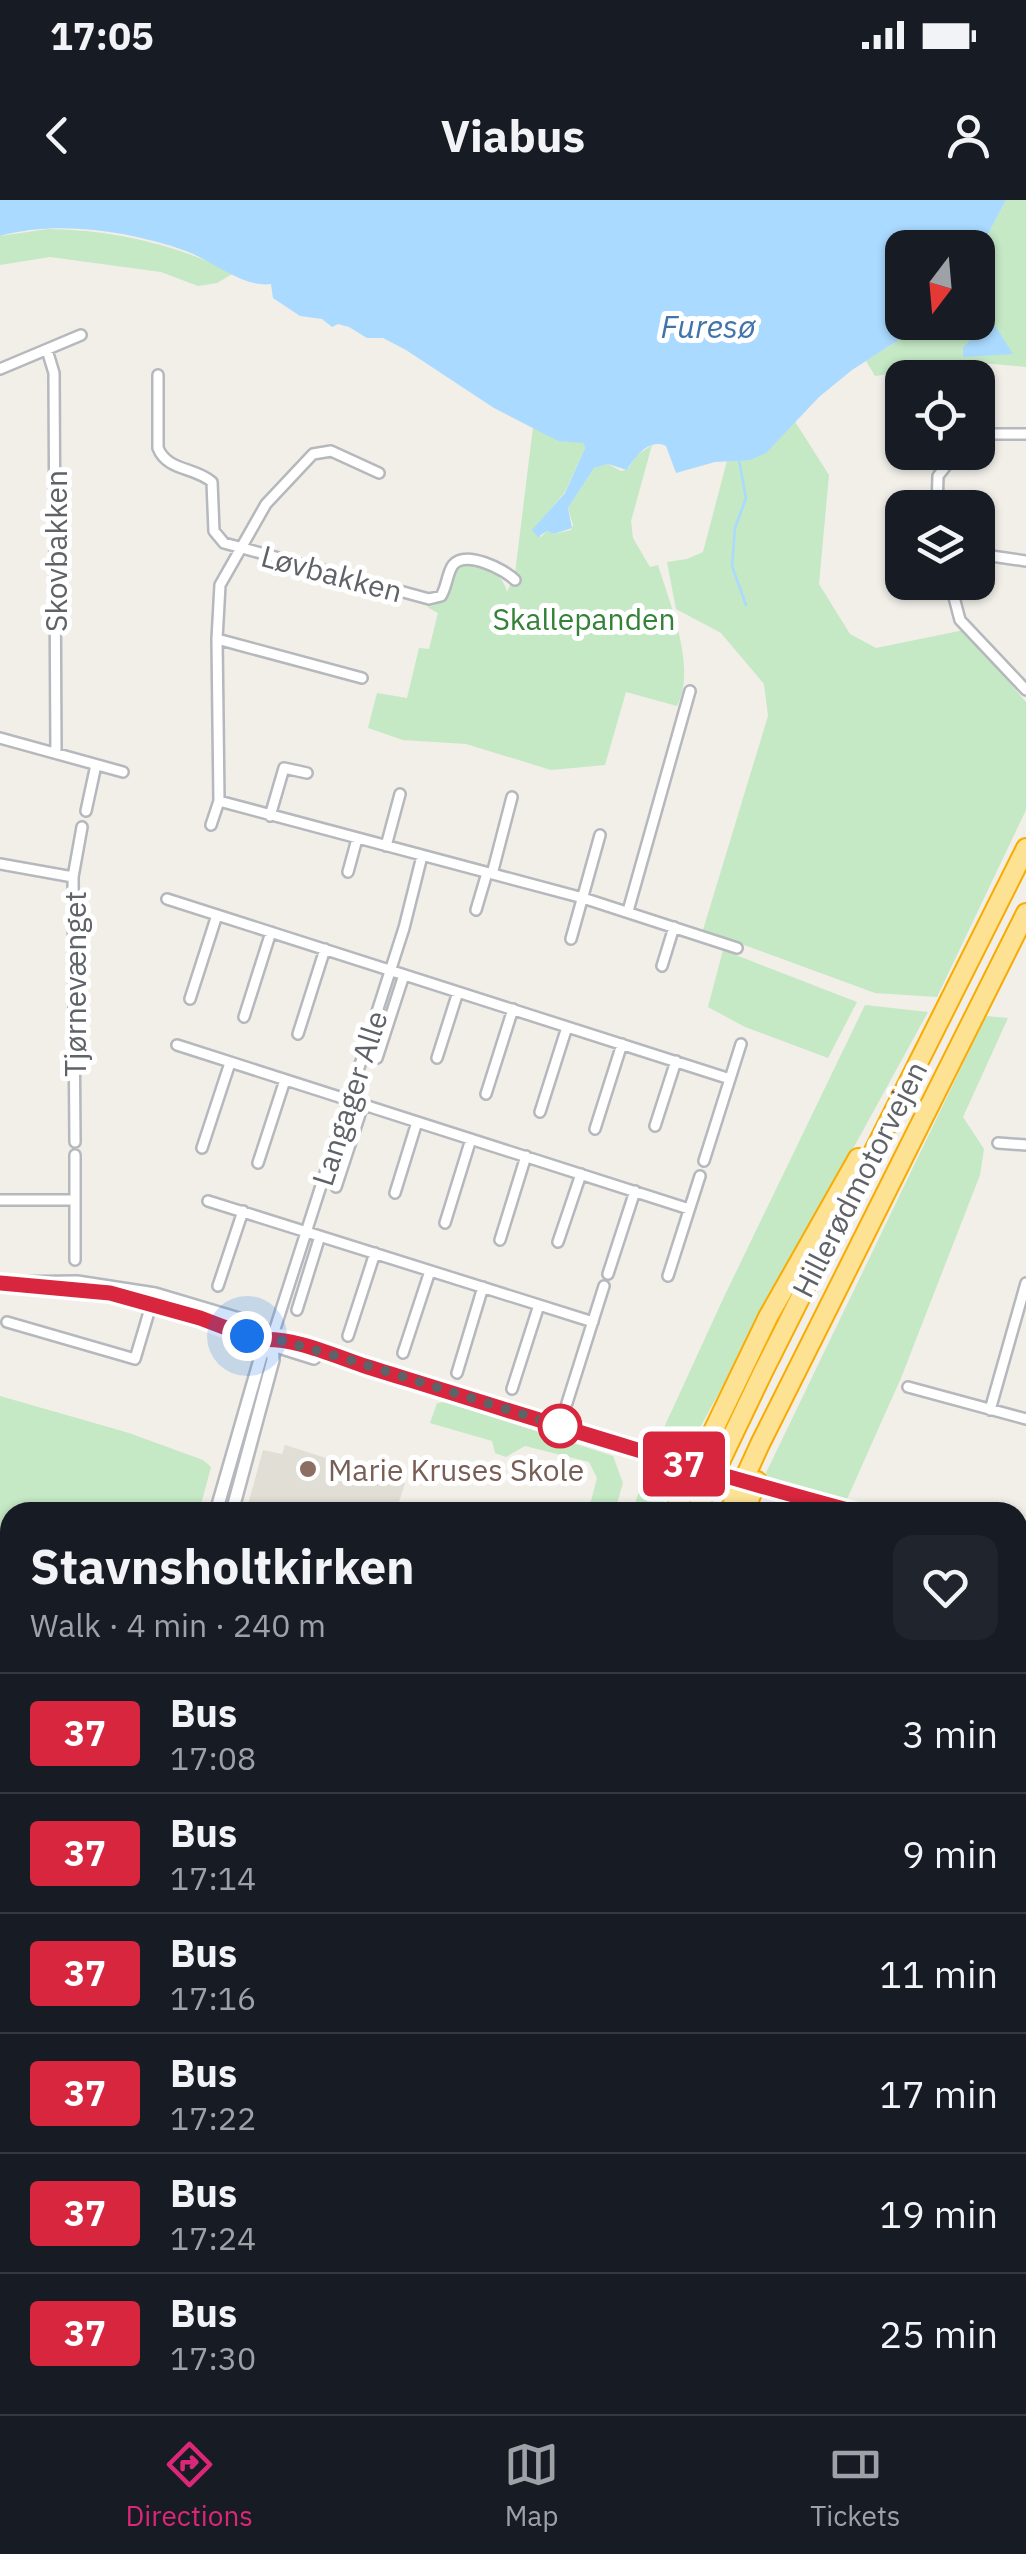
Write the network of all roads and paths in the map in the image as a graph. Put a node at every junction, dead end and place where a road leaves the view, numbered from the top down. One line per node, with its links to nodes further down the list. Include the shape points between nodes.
1 (82, 335): 2 (street)
2 (47, 350): 3 (street); 18 (street, Skovbakken, via 54,373)
3 (0, 369)
4 (158, 375): 8 (street, via 161,456 212,482 214,531)
5 (995, 434): 6 (street)
6 (1026, 434)
7 (379, 473): 8 (street, via 331,451 313,454 266,504)
8 (240, 549): 11 (street, Løvbakken, via 430,599 441,596 458,561 468,559); 13 (street, via 217,595)
9 (995, 556): 10 (street)
10 (1026, 560)
11 (515, 580)
12 (955, 600): 16 (street, via 960,620)
13 (217, 639): 14 (street); 24 (street)
14 (362, 678)
15 (690, 690): 41 (street)
16 (1026, 690)
17 (0, 738): 18 (street)
18 (56, 754): 19 (street)
19 (96, 765): 20 (street); 25 (street)
20 (123, 772)
21 (307, 773): 26 (street, via 284,768)
22 (400, 794): 31 (street)
23 (512, 797): 36 (street)
24 (218, 800): 26 (street); 27 (street)
25 (86, 812)
26 (270, 816): 30 (street)
27 (211, 825)
28 (82, 827): 37 (street, Tjørnevænget)
29 (600, 835): 38 (street)
30 (357, 838): 31 (street); 35 (street)
31 (386, 846): 33 (street)
32 (1026, 848): 71 (highway, Hillerødmotorvejen)
33 (422, 856): 36 (street); 50 (street, Langager Alle)
34 (0, 864): 37 (street)
35 (348, 872)
36 (489, 874): 38 (street); 40 (street)
37 (74, 877): 76 (street, Tjørnevænget)
38 (583, 898): 41 (street); 46 (street)
39 (167, 899): 43 (street)
40 (476, 910)
41 (628, 911): 44 (street)
42 (1026, 913): 109 (highway, Hillerødmotorvejen)
43 (218, 915): 45 (street); 53 (street)
44 (674, 927): 47 (street); 49 (street)
45 (271, 932): 48 (street); 55 (street)
46 (570, 939)
47 (737, 948)
48 (325, 950): 50 (street); 57 (street)
49 (662, 966)
50 (390, 970): 51 (street); 68 (street, Langager Alle)
51 (404, 974): 52 (street); 61 (street)
52 (458, 992): 54 (street); 62 (street)
53 (190, 999)
54 (513, 1009): 56 (street); 67 (street)
55 (244, 1017)
56 (567, 1026): 58 (street); 70 (street)
57 (298, 1034)
58 (622, 1044): 63 (street); 74 (street)
59 (741, 1044): 65 (street)
60 (177, 1046): 64 (street)
61 (377, 1058)
62 (437, 1058)
63 (676, 1061): 65 (street); 73 (street)
64 (230, 1062): 66 (street); 79 (street)
65 (730, 1078): 82 (street)
66 (284, 1080): 68 (street); 83 (street)
67 (486, 1094)
68 (349, 1100): 69 (street); 95 (street, Langager Alle)
69 (362, 1104): 72 (street); 86 (street)
70 (540, 1112)
71 (889, 1120): 122 (highway, via 879,1120); 130 (highway, Hillerødmotorvejen)
72 (416, 1122): 75 (street); 88 (street)
73 (654, 1126)
74 (595, 1128)
75 (471, 1139): 81 (street); 94 (street)
76 (75, 1142)
77 (998, 1142): 78 (street)
78 (1026, 1145)
79 (202, 1148)
80 (75, 1155): 90 (street)
81 (526, 1156): 84 (street); 97 (street)
82 (704, 1161)
83 (258, 1163)
84 (580, 1174): 87 (street); 98 (street)
85 (700, 1176): 92 (street)
86 (336, 1187)
87 (635, 1191): 92 (street); 102 (street)
88 (395, 1193)
89 (0, 1200): 90 (street)
90 (75, 1200): 100 (street)
91 (208, 1200): 93 (street)
92 (690, 1208): 103 (street)
93 (243, 1212): 95 (street); 106 (street)
94 (445, 1223)
95 (306, 1232): 96 (street); 116 (street, Langager Alle)
96 (320, 1236): 99 (street); 112 (street)
97 (500, 1240)
98 (558, 1242)
99 (374, 1253): 101 (street); 115 (street)
100 (75, 1260)
101 (430, 1270): 108 (street); 117 (street)
102 (608, 1274)
103 (668, 1276)
104 (3, 1283): 110 (street)
105 (1026, 1283): 124 (street)
106 (218, 1286)
107 (604, 1286): 114 (street)
108 (483, 1287): 111 (street); 119 (street)
109 (836, 1291): 131 (highway, Hillerødmotorvejen); 132 (highway)
110 (153, 1299): 113 (street, via 134,1359); 116 (street, via 258,1340)
111 (539, 1305): 114 (street); 121 (street)
112 (297, 1310)
113 (7, 1322)
114 (592, 1322): 123 (street)
115 (348, 1336)
116 (272, 1338): 118 (street, via 290,1352); 118 (street, via 294,1337); 126 (street); 127 (street, via 273,1360)
117 (404, 1353)
118 (368, 1367): 133 (street, bridge)
119 (457, 1373)
120 (908, 1387): 124 (street)
121 (512, 1389)
122 (726, 1399): 128 (highway); 129 (highway)
123 (567, 1403)
124 (990, 1410): 125 (street)
125 (1026, 1419)
126 (219, 1502)
127 (235, 1502)
128 (669, 1502)
129 (679, 1502)
130 (701, 1502)
131 (734, 1502)
132 (748, 1502)
133 (818, 1502)

